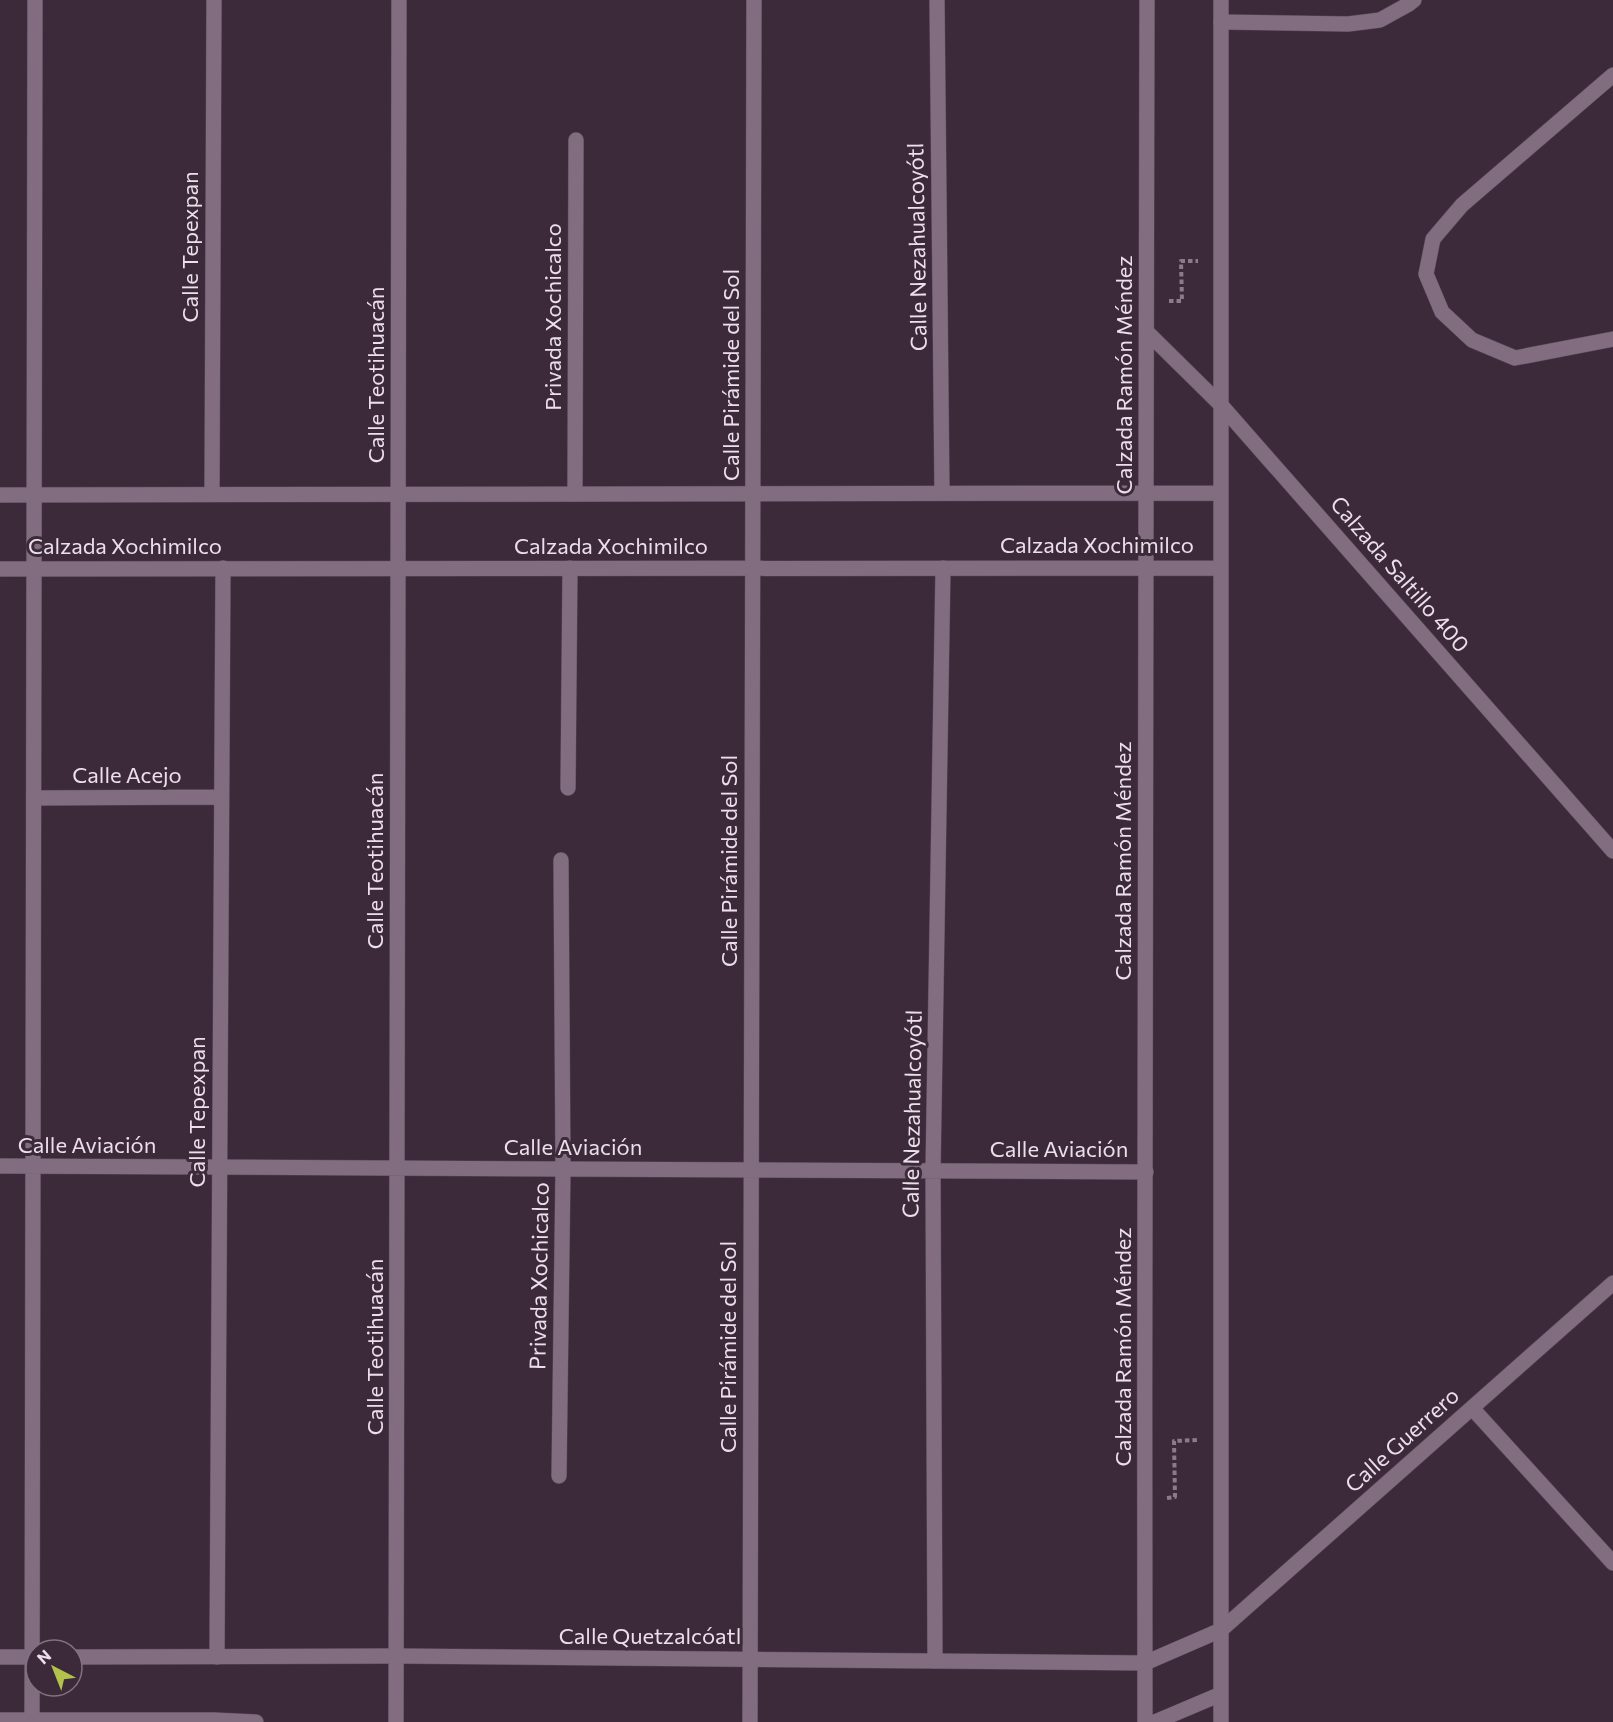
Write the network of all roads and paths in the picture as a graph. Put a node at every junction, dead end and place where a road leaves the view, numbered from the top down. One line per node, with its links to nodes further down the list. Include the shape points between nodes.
1 (35, 0): 25 (street)
2 (214, 0): 21 (street, Calle Tepexpan)
3 (399, 0): 22 (street, Calle Teotihuacán)
4 (754, 0): 18 (street, Calle Pirámide del Sol)
5 (937, 0): 19 (street, Calle Nezahualcoyótl)
6 (1147, 0): 13 (street, Calzada Ramón Méndez)
7 (1221, 0): 9 (street)
8 (1414, 0): 9 (street, via 1380,20 1348,24)
9 (1221, 22): 12 (street)
10 (1613, 75): 15 (street, via 1462,205 1433,239 1426,274 1442,312 1472,340 1515,358)
11 (576, 140): 23 (street, Privada Xochicalco)
12 (1221, 260): 13 (path, via 1181,261 1182,301); 16 (street)
13 (1147, 302): 14 (street, Calzada Ramón Méndez)
14 (1147, 332): 16 (street, Calzada Saltillo 400); 20 (street, Calzada Ramón Méndez)
15 (1613, 339)
16 (1221, 405): 17 (street); 38 (street, Calzada Saltillo 400)
17 (1221, 492): 20 (street); 32 (street)
18 (753, 493): 19 (street); 23 (street); 30 (street, Calle Pirámide del Sol)
19 (942, 493): 20 (street)
20 (1146, 493): 31 (street, Calzada Ramón Méndez)
21 (212, 494): 22 (street); 25 (street)
22 (398, 494): 23 (street); 28 (street, Calle Teotihuacán)
23 (575, 494)
24 (0, 495): 25 (street)
25 (34, 495): 34 (street)
26 (942, 567): 30 (street, Calzada Xochimilco); 31 (street, Calzada Xochimilco); 46 (street, Calle Nezahualcoyótl)
27 (223, 568): 28 (street, Calzada Xochimilco); 34 (street, Calzada Xochimilco); 36 (street, Calle Tepexpan)
28 (398, 568): 29 (street, Calzada Xochimilco); 43 (street, Calle Teotihuacán)
29 (570, 568): 30 (street, Calzada Xochimilco); 35 (street)
30 (753, 568): 45 (street, Calle Pirámide del Sol)
31 (1147, 568): 32 (street, Calzada Xochimilco); 47 (street, Calzada Ramón Méndez)
32 (1221, 568): 50 (street)
33 (0, 569): 34 (street, Calzada Xochimilco)
34 (34, 569): 37 (street)
35 (568, 788)
36 (221, 797): 37 (street, Calle Acejo); 42 (street, Calle Tepexpan)
37 (34, 798): 41 (street)
38 (1613, 851)
39 (561, 860): 44 (street, Privada Xochicalco)
40 (0, 1166): 41 (street, Calle Aviación)
41 (33, 1167): 42 (street, Calle Aviación); 55 (street)
42 (219, 1168): 43 (street, Calle Aviación); 59 (street, Calle Tepexpan)
43 (397, 1169): 44 (street, Calle Aviación); 56 (street, Calle Teotihuacán)
44 (563, 1169): 45 (street, Calle Aviación); 51 (street, Privada Xochicalco)
45 (751, 1170): 46 (street, Calle Aviación); 61 (street, Calle Pirámide del Sol)
46 (933, 1171): 47 (street, Calle Aviación); 62 (street, Calle Nezahualcoyótl)
47 (1146, 1172): 52 (street, Calzada Ramón Méndez)
48 (1613, 1283): 49 (street, Calle Guerrero)
49 (1472, 1408): 53 (street); 54 (street, Calle Guerrero)
50 (1221, 1438): 52 (path, via 1174,1441 1174,1497); 54 (street)
51 (559, 1476)
52 (1146, 1500): 63 (street, Calzada Ramón Méndez)
53 (1613, 1563)
54 (1221, 1630): 63 (street, Calle Quetzalcóatl); 64 (street)
55 (34, 1638)
56 (397, 1656): 59 (street, Calle Quetzalcóatl); 61 (street, Calle Quetzalcóatl); 70 (street, Calle Teotihuacán)
57 (24, 1657): 60 (street)
58 (84, 1657): 59 (street, Calle Quetzalcóatl)
59 (217, 1657)
60 (0, 1658)
61 (750, 1659): 62 (street, Calle Quetzalcóatl); 71 (street, Calle Pirámide del Sol)
62 (935, 1661): 63 (street, Calle Quetzalcóatl)
63 (1145, 1663): 72 (street, Calzada Ramón Méndez)
64 (1221, 1694): 73 (street); 74 (street)
65 (33, 1698): 67 (street)
66 (0, 1720): 67 (street)
67 (32, 1721): 68 (street)
68 (214, 1721): 69 (street)
69 (256, 1722)
70 (396, 1722)
71 (750, 1722)
72 (1146, 1722)
73 (1155, 1722)
74 (1221, 1722)

